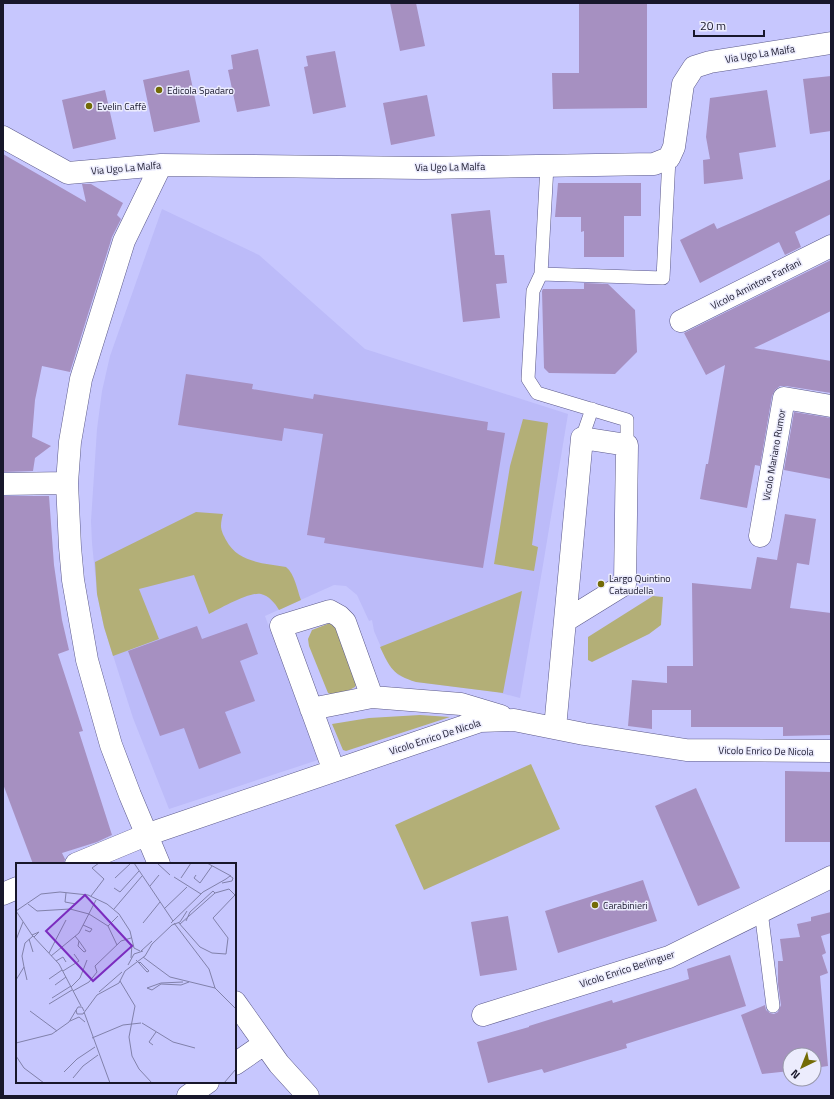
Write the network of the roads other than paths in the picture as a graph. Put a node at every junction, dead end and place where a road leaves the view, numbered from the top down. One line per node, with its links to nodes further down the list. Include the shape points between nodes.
1 (831, 43): 3 (street, Via Ugo La Malfa, via 710,62 694,67 683,84 674,147)
2 (3, 137): 4 (street, Via Ugo La Malfa, via 68,173)
3 (670, 158): 5 (street, Via Ugo La Malfa, via 654,164); 7 (lane, via 663,278)
4 (161, 165): 5 (street, Via Ugo La Malfa, via 423,168); 13 (street, via 124,241 81,379 70,442)
5 (548, 166): 7 (lane)
6 (831, 246): 8 (street, Vicolo Amintore Fanfani)
7 (541, 274): 10 (lane, via 533,290 528,379 537,393)
8 (681, 321)
9 (831, 406): 15 (street, Vicolo Mariano Rumor, via 784,398)
10 (592, 409): 11 (lane); 12 (lane, via 627,420)
11 (582, 438): 12 (street); 16 (street)
12 (627, 445): 16 (street, via 625,584)
13 (67, 483): 14 (street); 23 (street, via 73,580 87,660 111,745)
14 (3, 484)
15 (760, 536)
16 (565, 621): 20 (street)
17 (372, 696): 18 (street); 18 (street, via 345,622 330,611 281,626); 19 (street, via 461,704)
18 (312, 709): 22 (street)
19 (514, 720): 20 (street, Vicolo Enrico De Nicola); 22 (street, Vicolo Enrico De Nicola, via 480,721)
20 (555, 728): 21 (street, Vicolo Enrico De Nicola, via 686,750)
21 (831, 752)
22 (334, 771): 23 (street, Vicolo Enrico De Nicola)
23 (146, 835): 24 (street, Vicolo Enrico De Nicola); 25 (street)
24 (78, 863)
25 (159, 863)
26 (831, 877): 29 (street, Vicolo Enrico Berlinguer)
27 (16, 888): 28 (street)
28 (3, 894)
29 (761, 911): 31 (lane); 32 (street, Vicolo Enrico Berlinguer, via 669,957)
30 (236, 1003): 33 (street)
31 (773, 1006)
32 (482, 1015)
33 (264, 1044): 34 (street); 35 (street)
34 (236, 1063)
35 (308, 1096)

